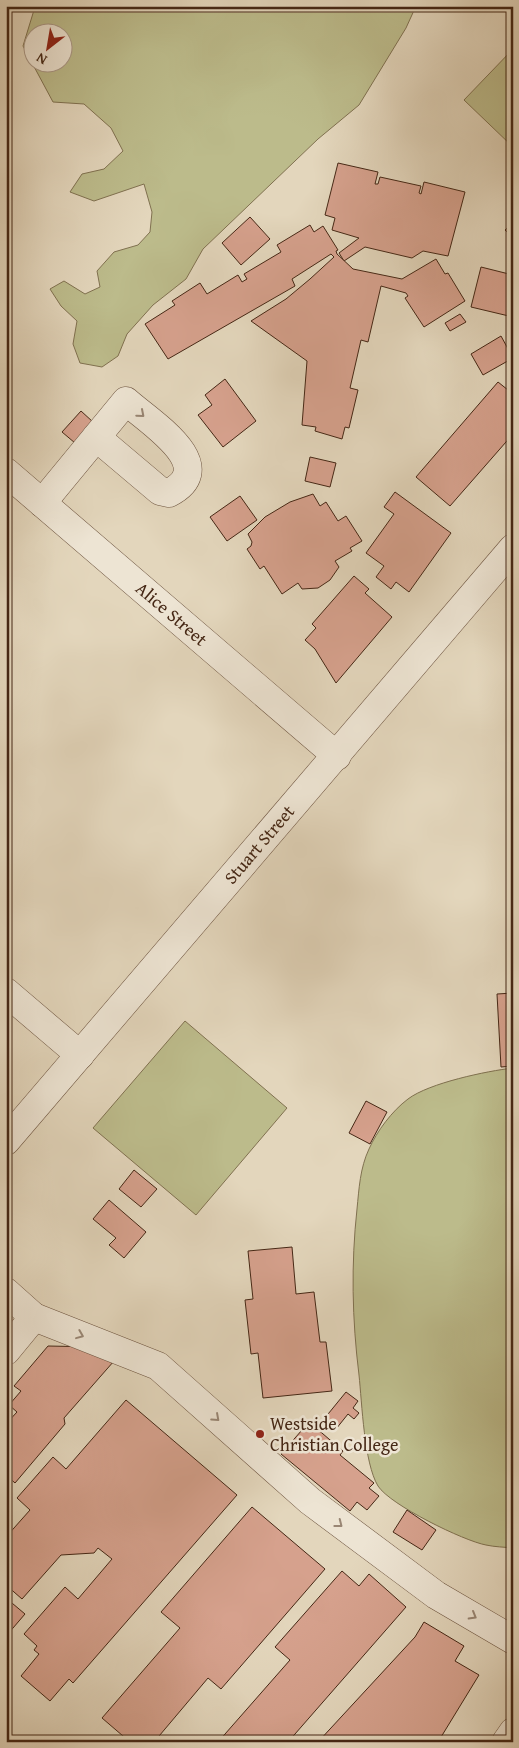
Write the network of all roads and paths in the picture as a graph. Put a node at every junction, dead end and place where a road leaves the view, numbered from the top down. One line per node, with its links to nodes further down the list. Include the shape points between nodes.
1 (96, 437): 3 (street)
2 (6, 472): 3 (street, Alice Street)
3 (42, 503): 5 (street, Alice Street)
4 (513, 548): 5 (street, Stuart Street)
5 (337, 756): 7 (street, Stuart Street)
6 (6, 992): 7 (street)
7 (80, 1055): 8 (street, Stuart Street)
8 (6, 1141)
9 (6, 1292): 10 (street)
10 (34, 1317): 11 (street); 12 (street, one-way to 12, via 158,1366 310,1501 350,1532 436,1595)
11 (6, 1351)
12 (513, 1640)
13 (513, 1732): 14 (street)
14 (506, 1742)

